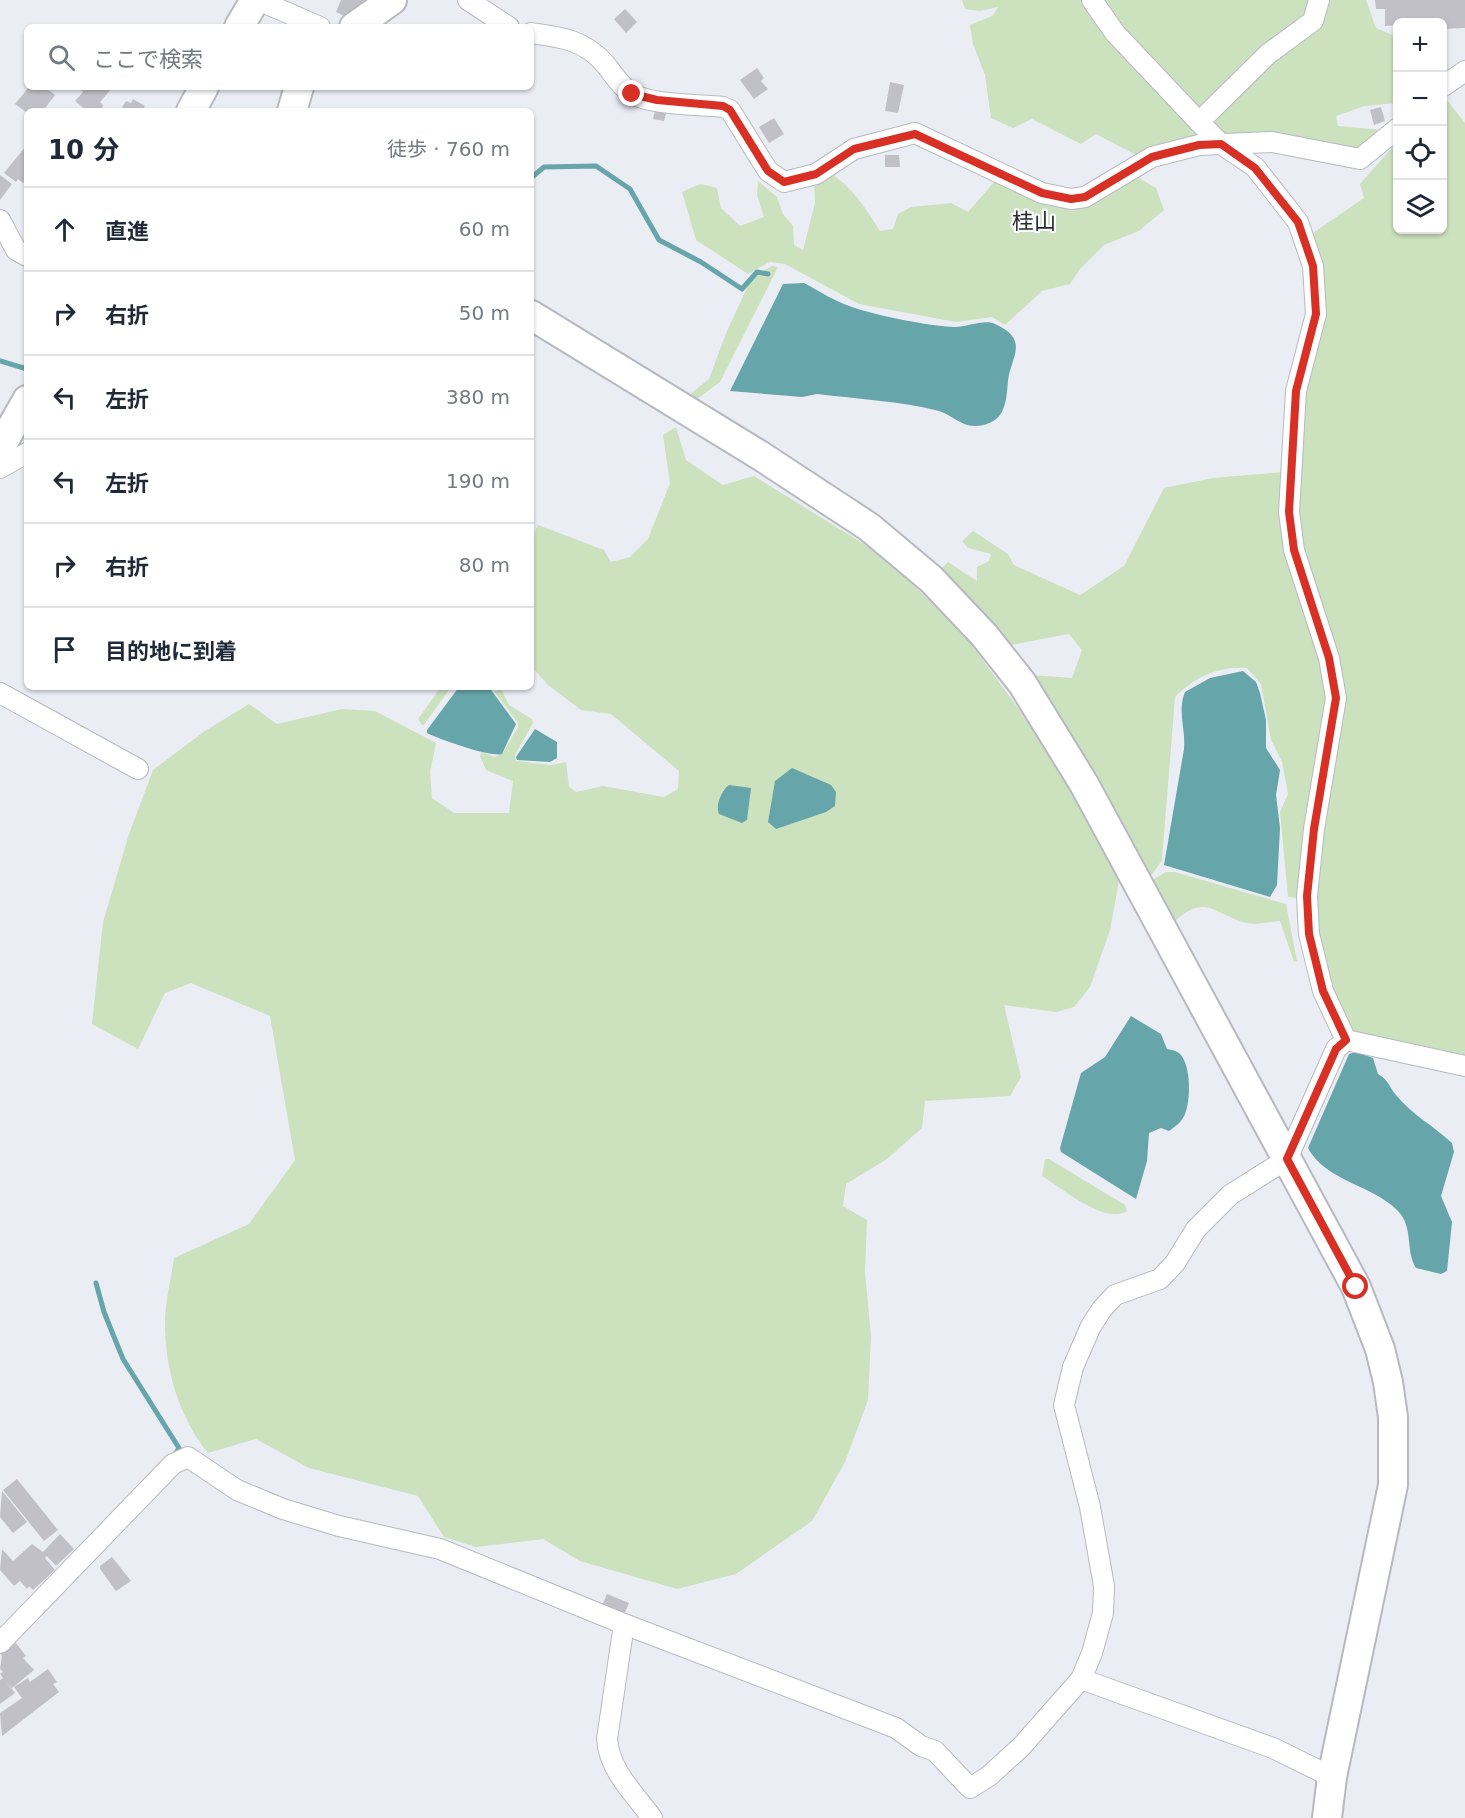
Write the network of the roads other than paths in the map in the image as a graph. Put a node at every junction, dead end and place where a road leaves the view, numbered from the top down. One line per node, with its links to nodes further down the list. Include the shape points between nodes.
1 (256, 0): 6 (street); 7 (street)
2 (392, 0): 8 (street)
3 (468, 0): 9 (street)
4 (1092, 0): 15 (street, via 1115,33)
5 (1319, 0): 15 (street, via 1313,21 1268,54)
6 (241, 24)
7 (313, 24)
8 (358, 24)
9 (504, 24)
10 (534, 33): 17 (street, via 569,38 585,47 632,94 730,110 768,171 784,182 816,174 854,149 915,134 1042,193 1071,199 1085,197 1152,157 1199,145)
11 (1465, 71): 12 (street)
12 (1447, 84)
13 (298, 90): 14 (street)
14 (292, 108)
15 (1199, 122): 17 (street)
16 (1393, 132): 17 (street, via 1360,159 1272,142)
17 (1221, 144): 27 (street, via 1255,168 1298,222 1313,266 1316,314 1296,391 1289,512 1294,550 1329,658 1336,698 1307,896 1309,934 1323,991)
18 (0, 220): 19 (street, via 16,250)
19 (24, 254)
20 (534, 317): 29 (street, via 869,527 931,579 971,621 1022,683 1054,732)
21 (24, 405): 22 (street)
22 (0, 448)
23 (24, 455): 24 (street)
24 (0, 468)
25 (0, 693): 26 (street)
26 (138, 769)
27 (1346, 1040): 28 (street); 29 (street, via 1336,1049)
28 (1465, 1066)
29 (1287, 1159): 32 (street, via 1244,1183 1215,1208 1160,1279 1115,1295 1101,1309 1072,1367 1064,1405 1090,1507 1104,1586 1102,1613); 33 (street, via 1356,1287 1385,1371 1393,1417 1394,1485 1389,1517)
30 (624, 1624): 31 (street, via 440,1549 283,1509 237,1490 188,1457 173,1464); 32 (street, via 896,1728 935,1751 970,1788 1021,1747); 34 (street, via 608,1751)
31 (0, 1642)
32 (1081, 1679): 33 (street, via 1273,1748)
33 (1332, 1777): 35 (street)
34 (652, 1818)
35 (1327, 1818)

